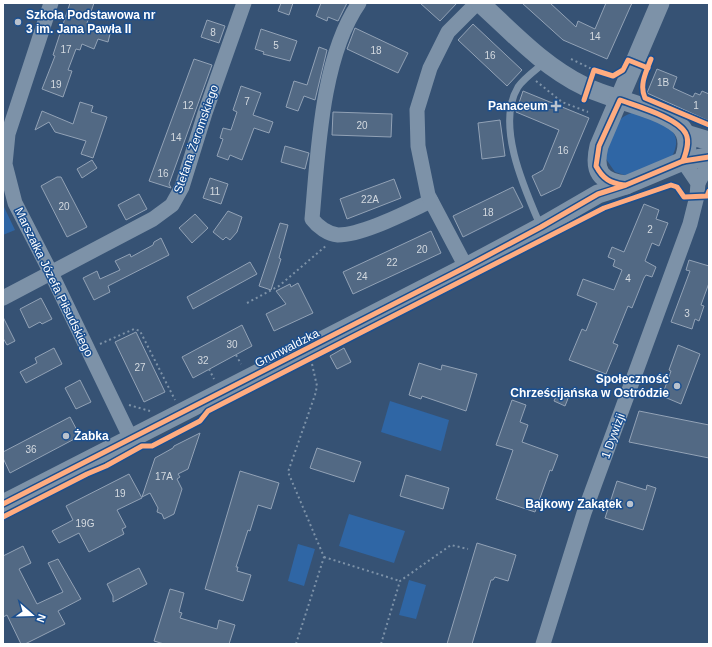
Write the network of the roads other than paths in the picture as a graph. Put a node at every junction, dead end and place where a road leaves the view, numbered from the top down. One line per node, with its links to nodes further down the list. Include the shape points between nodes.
1 (51, 3): 8 (street, Marszałka Józefa Piłsudskiego)
2 (244, 3): 21 (street, Stefana Żeromskiego, via 182,187 172,205 153,219)
3 (359, 3): 17 (street, via 336,48 328,87 312,219 318,226 338,235 370,228)
4 (478, 3): 6 (street); 17 (street, via 448,32 430,68 417,110 418,146)
5 (660, 3): 7 (street)
6 (540, 69): 7 (street, via 556,71 585,87); 19 (lane, via 518,87 510,111 510,134 519,174)
7 (620, 100): 9 (street, via 666,118 679,125); 14 (street, via 599,146)
8 (6, 133): 21 (street, Marszałka Józefa Piłsudskiego, via 5,164 15,203)
9 (686, 134): 10 (street); 12 (street)
10 (709, 141)
11 (709, 157): 12 (street)
12 (683, 161): 15 (street); 16 (street)
13 (709, 163): 15 (street, 1 Dywizji)
14 (596, 166): 16 (street, via 605,179); 18 (street)
15 (698, 183): 25 (street, 1 Dywizji, via 690,224 584,513)
16 (626, 185): 18 (street, Grunwaldzka, via 609,189)
17 (431, 201): 20 (street)
18 (578, 205): 19 (street, Grunwaldzka)
19 (541, 227): 20 (street, Grunwaldzka)
20 (466, 267): 23 (street, Grunwaldzka)
21 (51, 273): 22 (street, Stefana Żeromskiego); 23 (street, Marszałka Józefa Piłsudskiego)
22 (3, 298)
23 (131, 439): 24 (street, Grunwaldzka)
24 (3, 504)
25 (543, 644)

